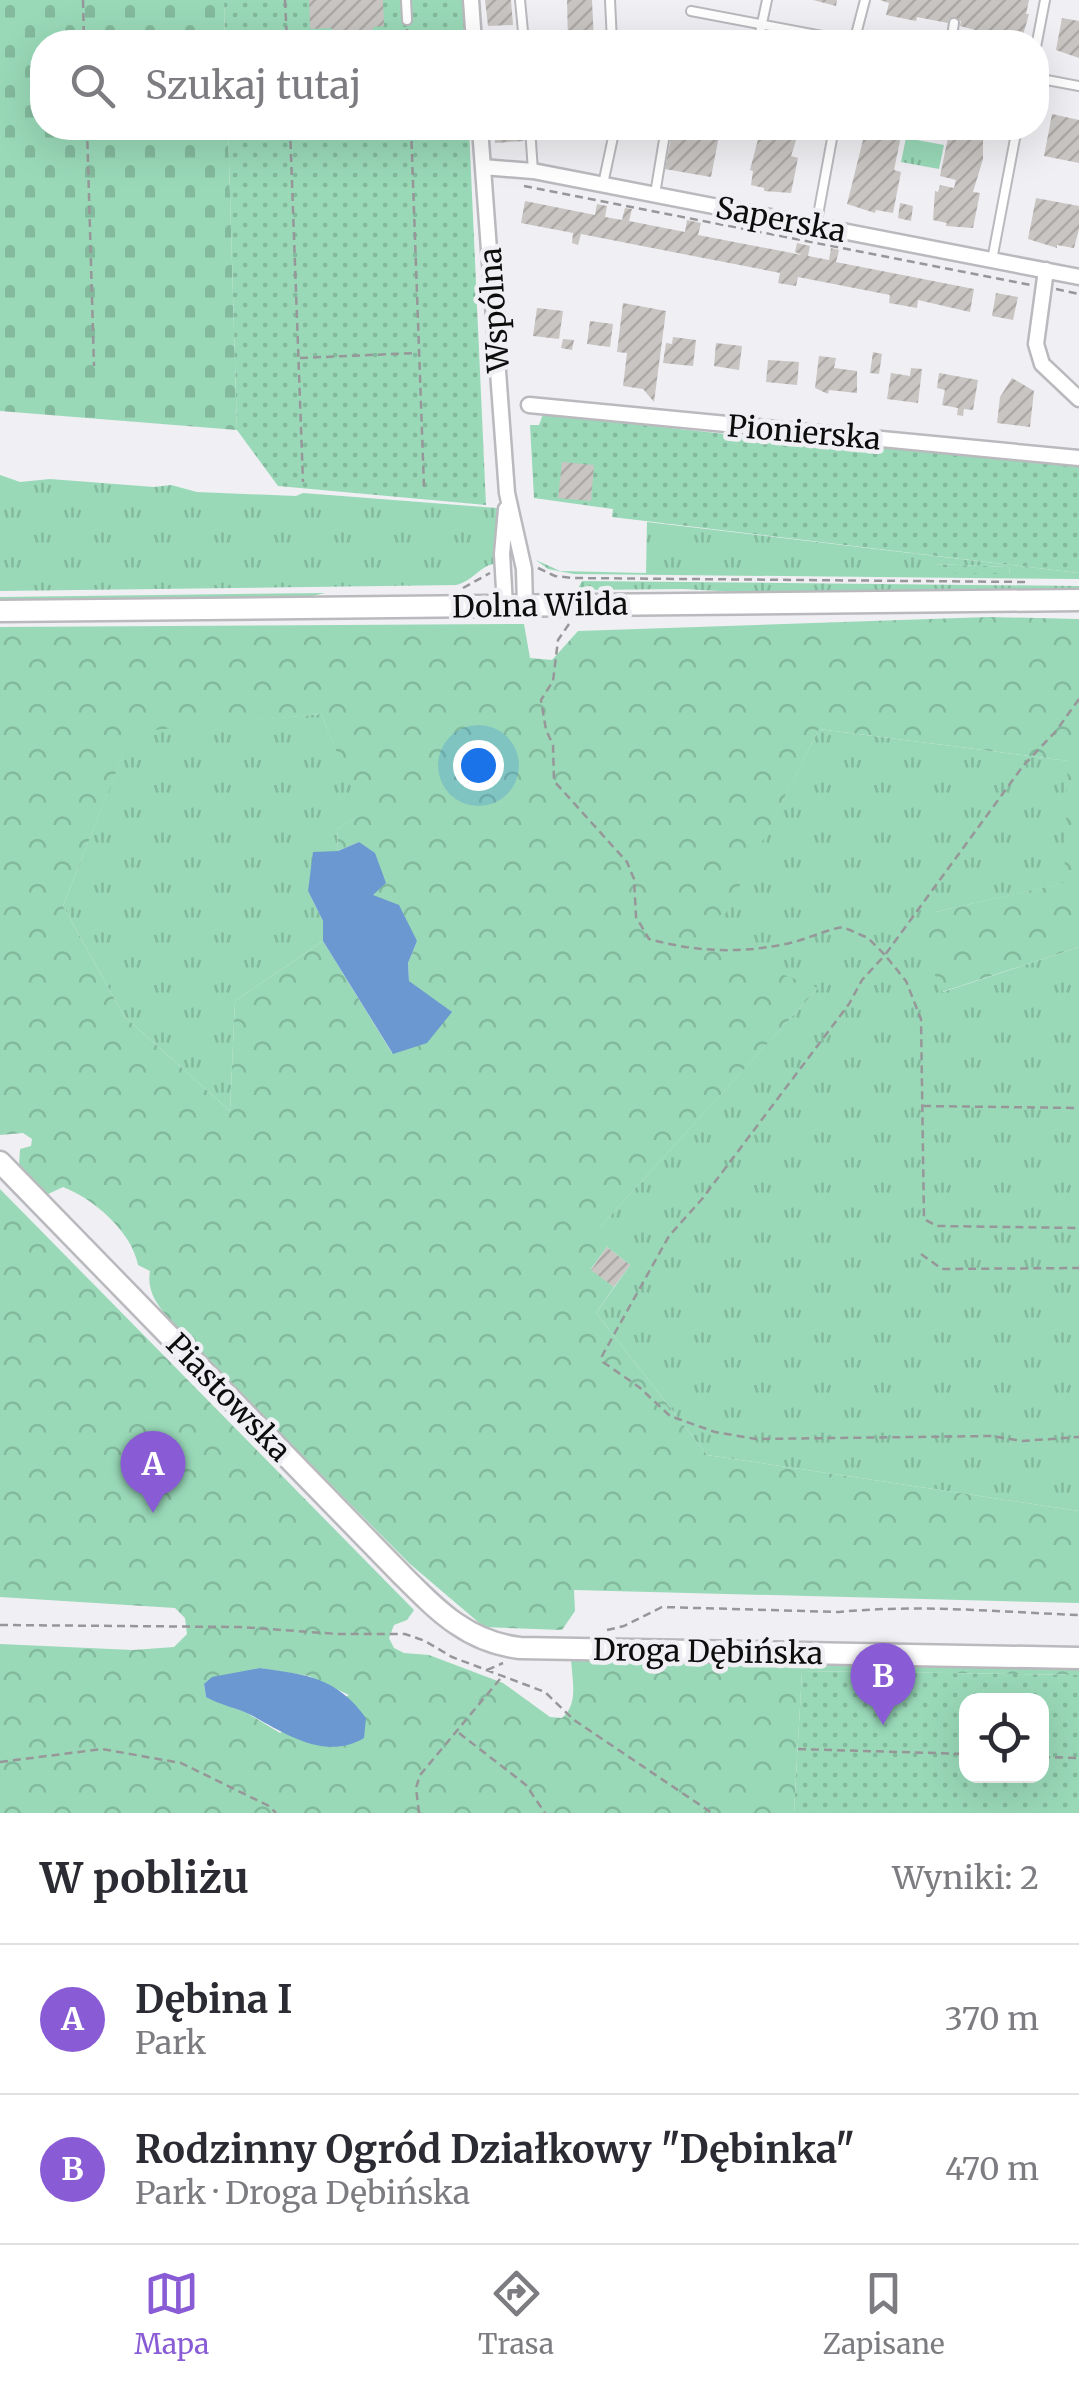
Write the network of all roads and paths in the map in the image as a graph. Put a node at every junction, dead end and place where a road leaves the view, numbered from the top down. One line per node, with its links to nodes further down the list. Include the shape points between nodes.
1 (83, 0): 14 (path)
2 (285, 0): 15 (path)
3 (406, 0): 11 (lane)
4 (471, 0): 16 (street)
5 (520, 0): 17 (lane)
6 (610, 0): 18 (lane)
7 (767, 0): 13 (lane)
8 (865, 0): 21 (lane)
9 (1045, 0): 23 (lane)
10 (691, 11): 13 (lane)
11 (407, 20)
12 (954, 24): 22 (lane)
13 (762, 25): 19 (lane); 20 (lane)
14 (84, 30)
15 (286, 30)
16 (477, 30)
17 (522, 30)
18 (611, 30)
19 (761, 30)
20 (789, 30)
21 (857, 30)
22 (953, 30)
23 (1039, 30)
24 (1049, 80): 25 (lane)
25 (1079, 86)
26 (87, 140): 49 (path)
27 (290, 140): 48 (path)
28 (411, 140): 47 (path)
29 (481, 140): 35 (street, Wspólna)
30 (531, 140): 36 (lane)
31 (612, 140): 38 (lane)
32 (664, 140): 39 (lane)
33 (832, 140): 40 (lane)
34 (1015, 140): 41 (lane)
35 (483, 167): 36 (street, Saperska); 58 (street, Wspólna, via 507,494 524,569)
36 (532, 171): 38 (street, Saperska)
37 (516, 184): 44 (path)
38 (603, 184): 39 (street, Saperska)
39 (654, 194): 40 (street, Saperska)
40 (816, 226): 41 (street, Saperska)
41 (992, 260): 42 (street, Saperska)
42 (1046, 270): 43 (street, Saperska); 50 (street, via 1036,344 1042,364)
43 (1079, 276)
44 (1037, 286)
45 (1050, 288): 46 (path)
46 (1079, 294)
47 (419, 353): 48 (path); 54 (path)
48 (298, 358): 53 (path)
49 (94, 366)
50 (1079, 399)
51 (528, 404): 52 (street, Pionierska)
52 (1079, 458)
53 (303, 482)
54 (424, 488)
55 (572, 578): 56 (path)
56 (572, 598): 57 (street, Dolna Wilda); 58 (street, Dolna Wilda); 61 (path, via 572,621 558,640 553,681 541,700 554,781 628,862 636,917 649,938 676,947 746,952 843,927)
57 (1079, 600)
58 (515, 606): 59 (street, Dolna Wilda)
59 (0, 612)
60 (1079, 699): 61 (path)
61 (886, 955): 62 (path, via 906,981 921,1019); 68 (path, via 670,1236 603,1362 670,1416 756,1439)
62 (922, 1106): 63 (path); 65 (path, via 928,1224)
63 (1079, 1108)
64 (0, 1162): 71 (street, Piastowska)
65 (1079, 1228)
66 (921, 1254): 67 (path, via 942,1268)
67 (1079, 1268)
68 (1079, 1437)
69 (1079, 1616): 72 (path, via 662,1607 603,1633)
70 (0, 1625): 74 (path, via 405,1634)
71 (460, 1629): 72 (street, Droga Dębińska, via 505,1646)
72 (594, 1649): 73 (street, Droga Dębińska)
73 (1079, 1658)
74 (502, 1676): 75 (path); 84 (path, via 546,1692 574,1720)
75 (458, 1732): 82 (path, via 420,1775); 83 (path, via 526,1784)
76 (798, 1749): 77 (path)
77 (959, 1754)
78 (1049, 1756): 79 (path)
79 (1079, 1758)
80 (0, 1762): 81 (path, via 102,1749 181,1763)
81 (276, 1813)
82 (420, 1813)
83 (545, 1813)
84 (712, 1813)

